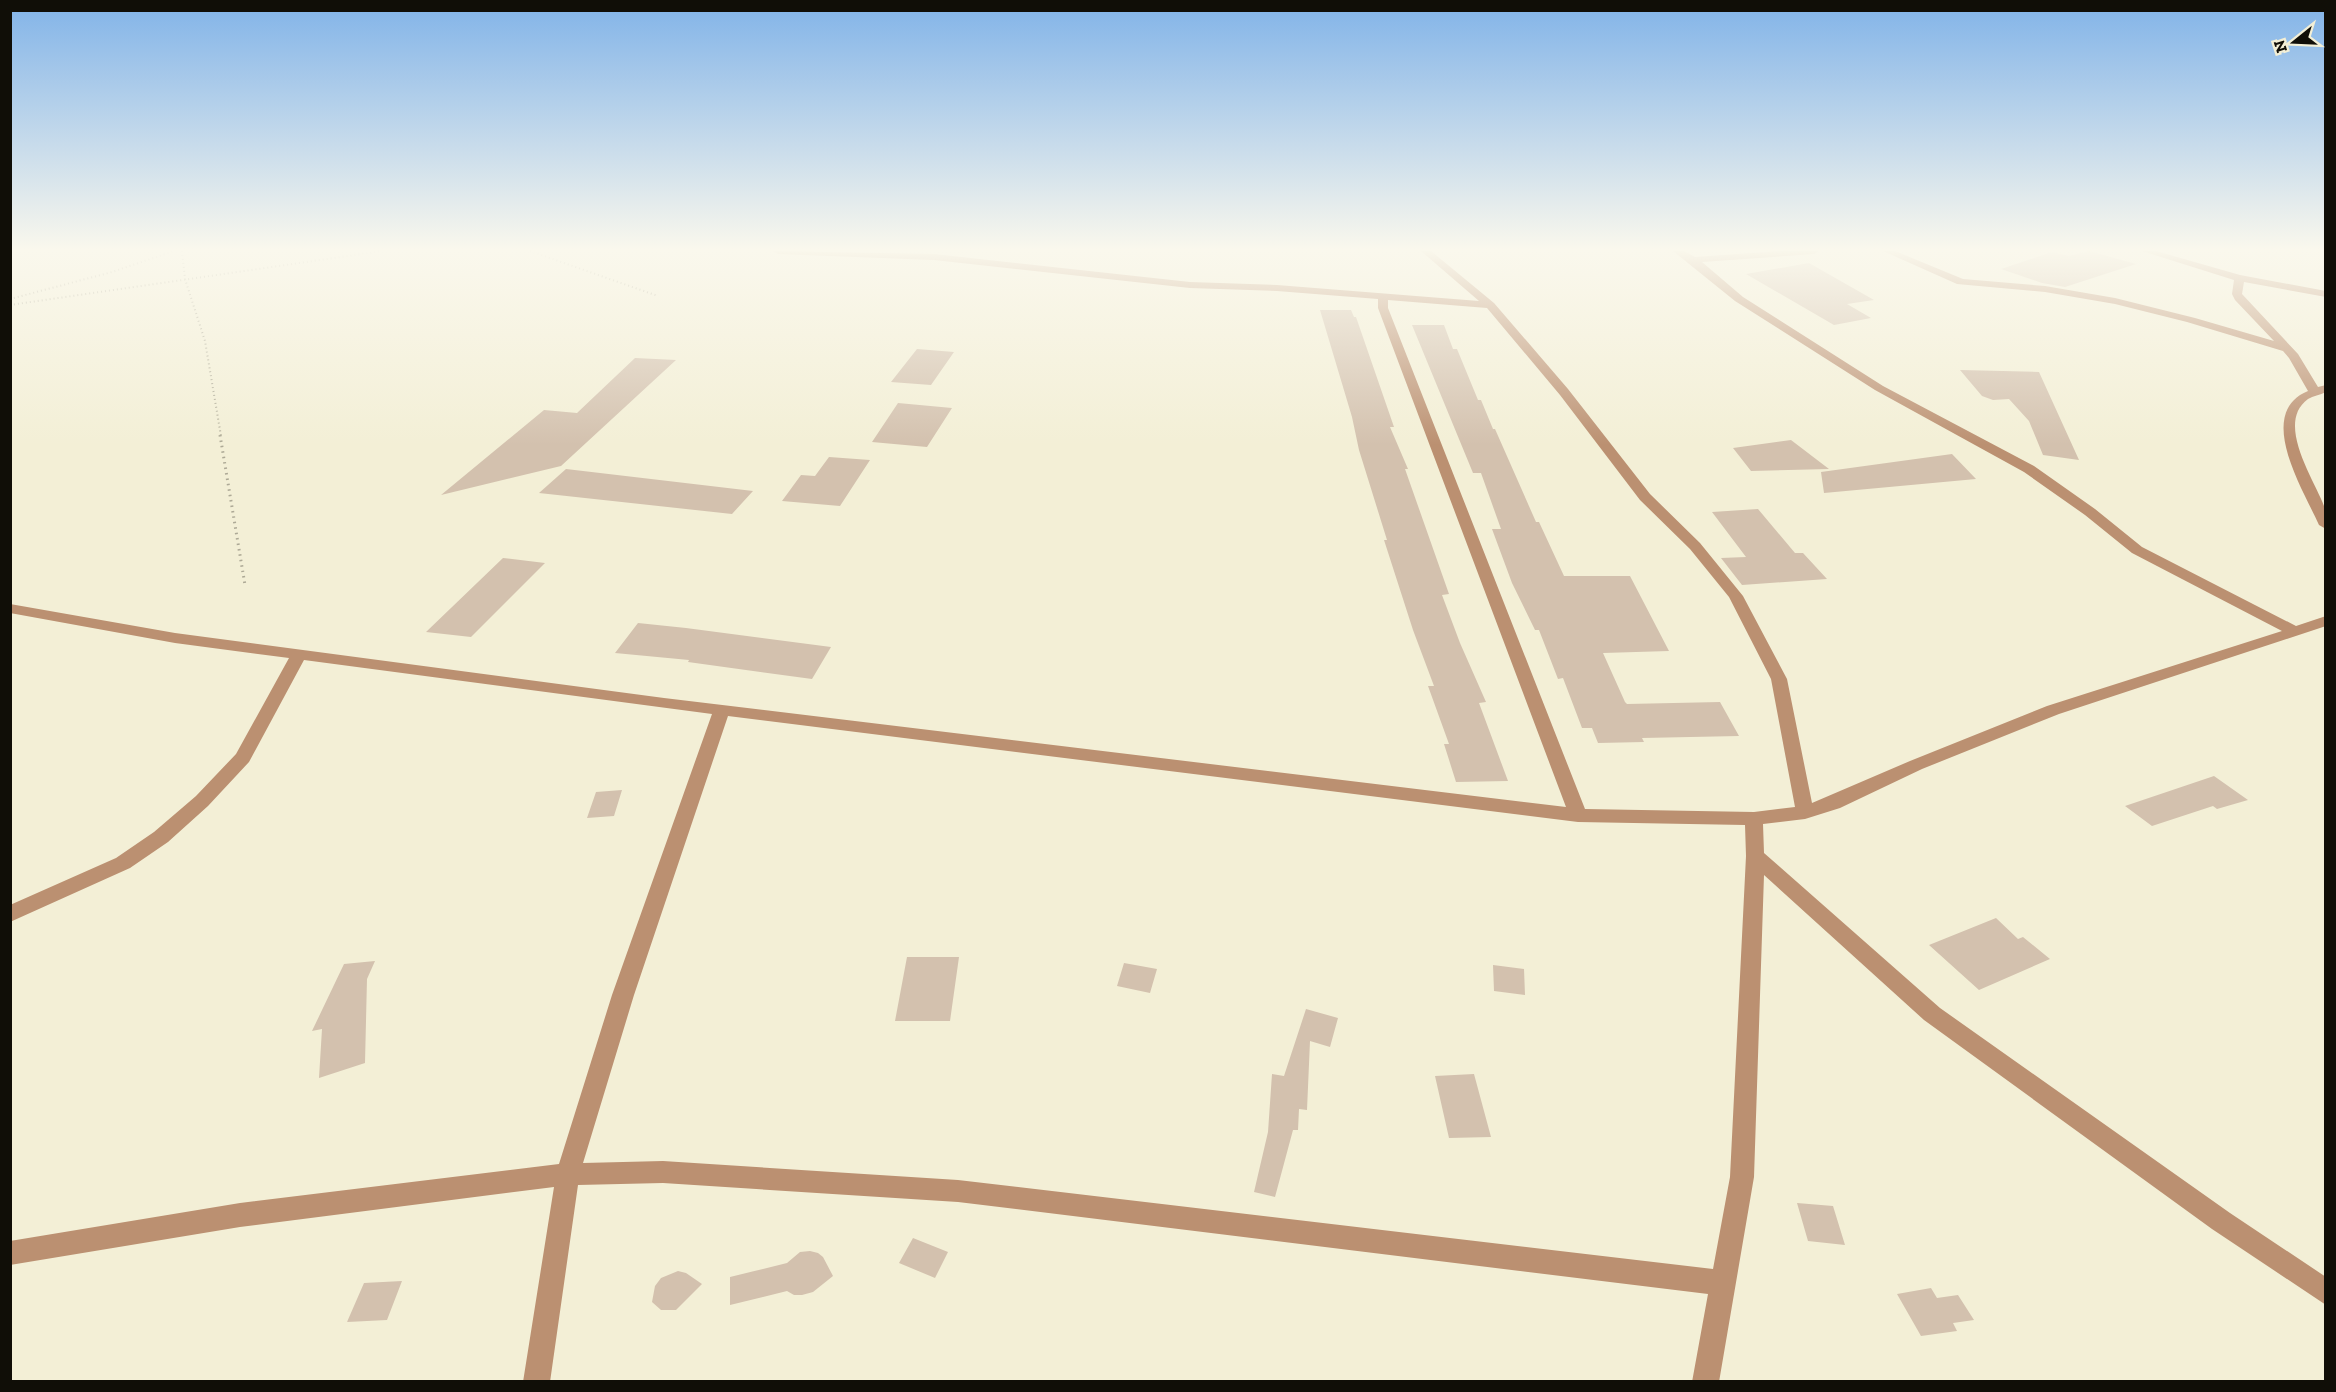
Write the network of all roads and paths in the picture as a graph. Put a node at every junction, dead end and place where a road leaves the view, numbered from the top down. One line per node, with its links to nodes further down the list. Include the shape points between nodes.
1 (197, 316): 10 (path, via 205,341)
2 (1386, 316): 17 (street)
3 (1499, 316): 16 (street, via 1645,497 1695,546 1736,596 1779,679)
4 (1766, 316): 13 (street, via 1879,388 2029,469 2137,550)
5 (2174, 316): 7 (street)
6 (2254, 316): 7 (street)
7 (2283, 348): 8 (street)
8 (2320, 389): 9 (street, via 2298,402 2288,417 2288,437)
9 (2325, 525)
10 (245, 585)
11 (10, 608): 14 (street, via 175,638)
12 (2325, 621): 13 (street)
13 (2295, 632): 16 (street, via 2053,710)
14 (299, 655): 15 (street); 20 (street, via 243,758 202,801 153,844 123,863)
15 (722, 709): 17 (street); 21 (street, via 623,995)
16 (1805, 812): 18 (street)
17 (1578, 814): 18 (street)
18 (1754, 819): 19 (street)
19 (1755, 856): 23 (street, via 1742,1176); 24 (street, via 1932,1014)
20 (10, 914)
21 (568, 1174): 22 (street, via 240,1215); 23 (street, via 663,1172 958,1191); 25 (street)
22 (10, 1253)
23 (1722, 1283): 26 (street)
24 (2325, 1292)
25 (536, 1382)
26 (1705, 1382)

